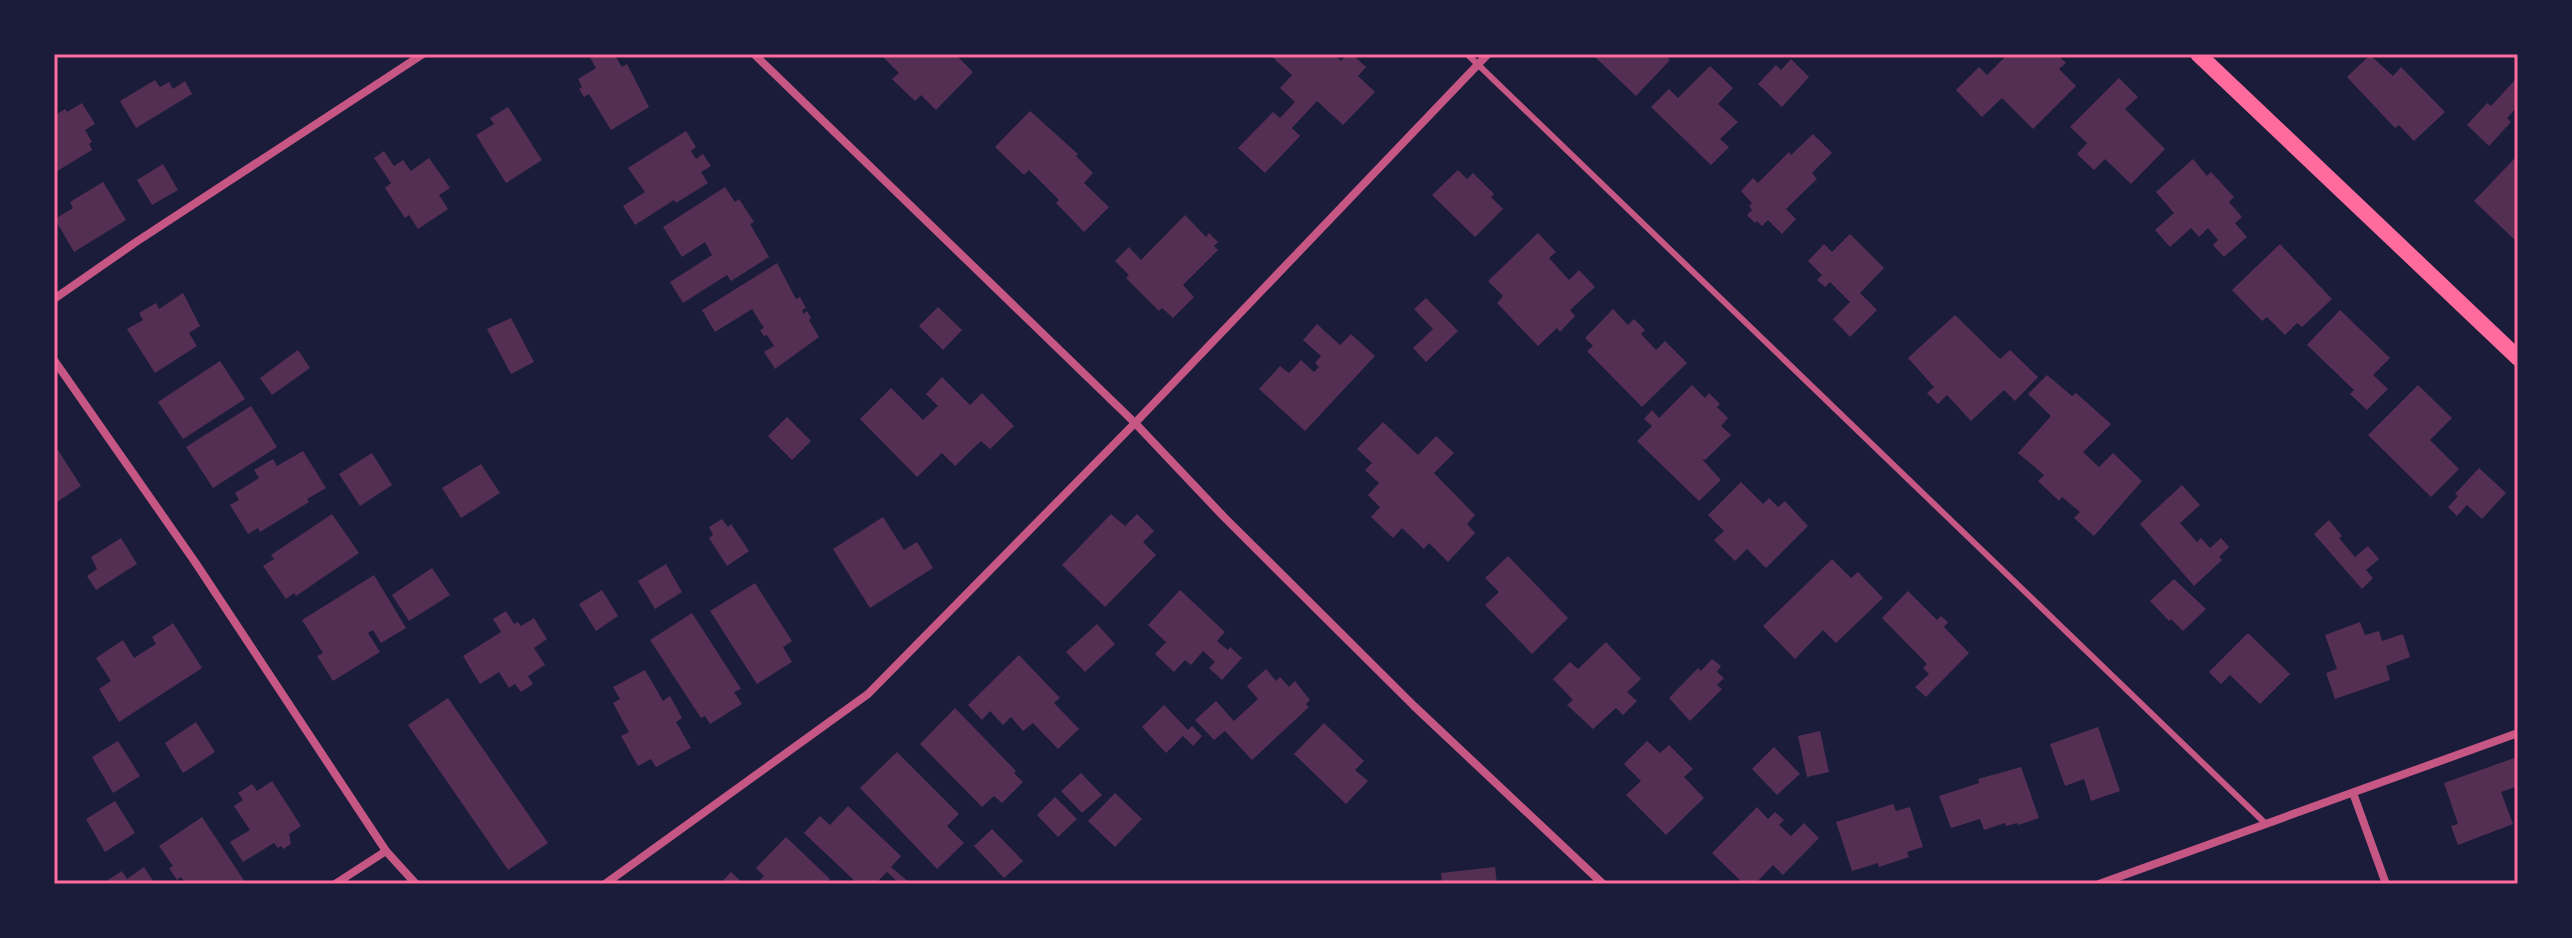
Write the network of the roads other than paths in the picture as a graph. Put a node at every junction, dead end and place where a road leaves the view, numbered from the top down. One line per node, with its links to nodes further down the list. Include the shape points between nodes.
1 (423, 54): 7 (street)
2 (754, 54): 10 (street)
3 (1467, 54): 6 (lane)
4 (1488, 54): 6 (street)
5 (2198, 54): 8 (main road)
6 (1478, 64): 10 (street); 13 (lane)
7 (54, 299)
8 (2515, 351)
9 (54, 360): 14 (street)
10 (1135, 423): 17 (street, via 868,694); 18 (street, via 1403,695)
11 (2518, 733): 12 (street)
12 (2353, 793): 13 (street); 20 (street)
13 (2266, 824): 19 (street)
14 (386, 851): 15 (street); 16 (street)
15 (335, 884)
16 (416, 884)
17 (605, 884)
18 (1603, 884)
19 (2099, 884)
20 (2386, 884)

